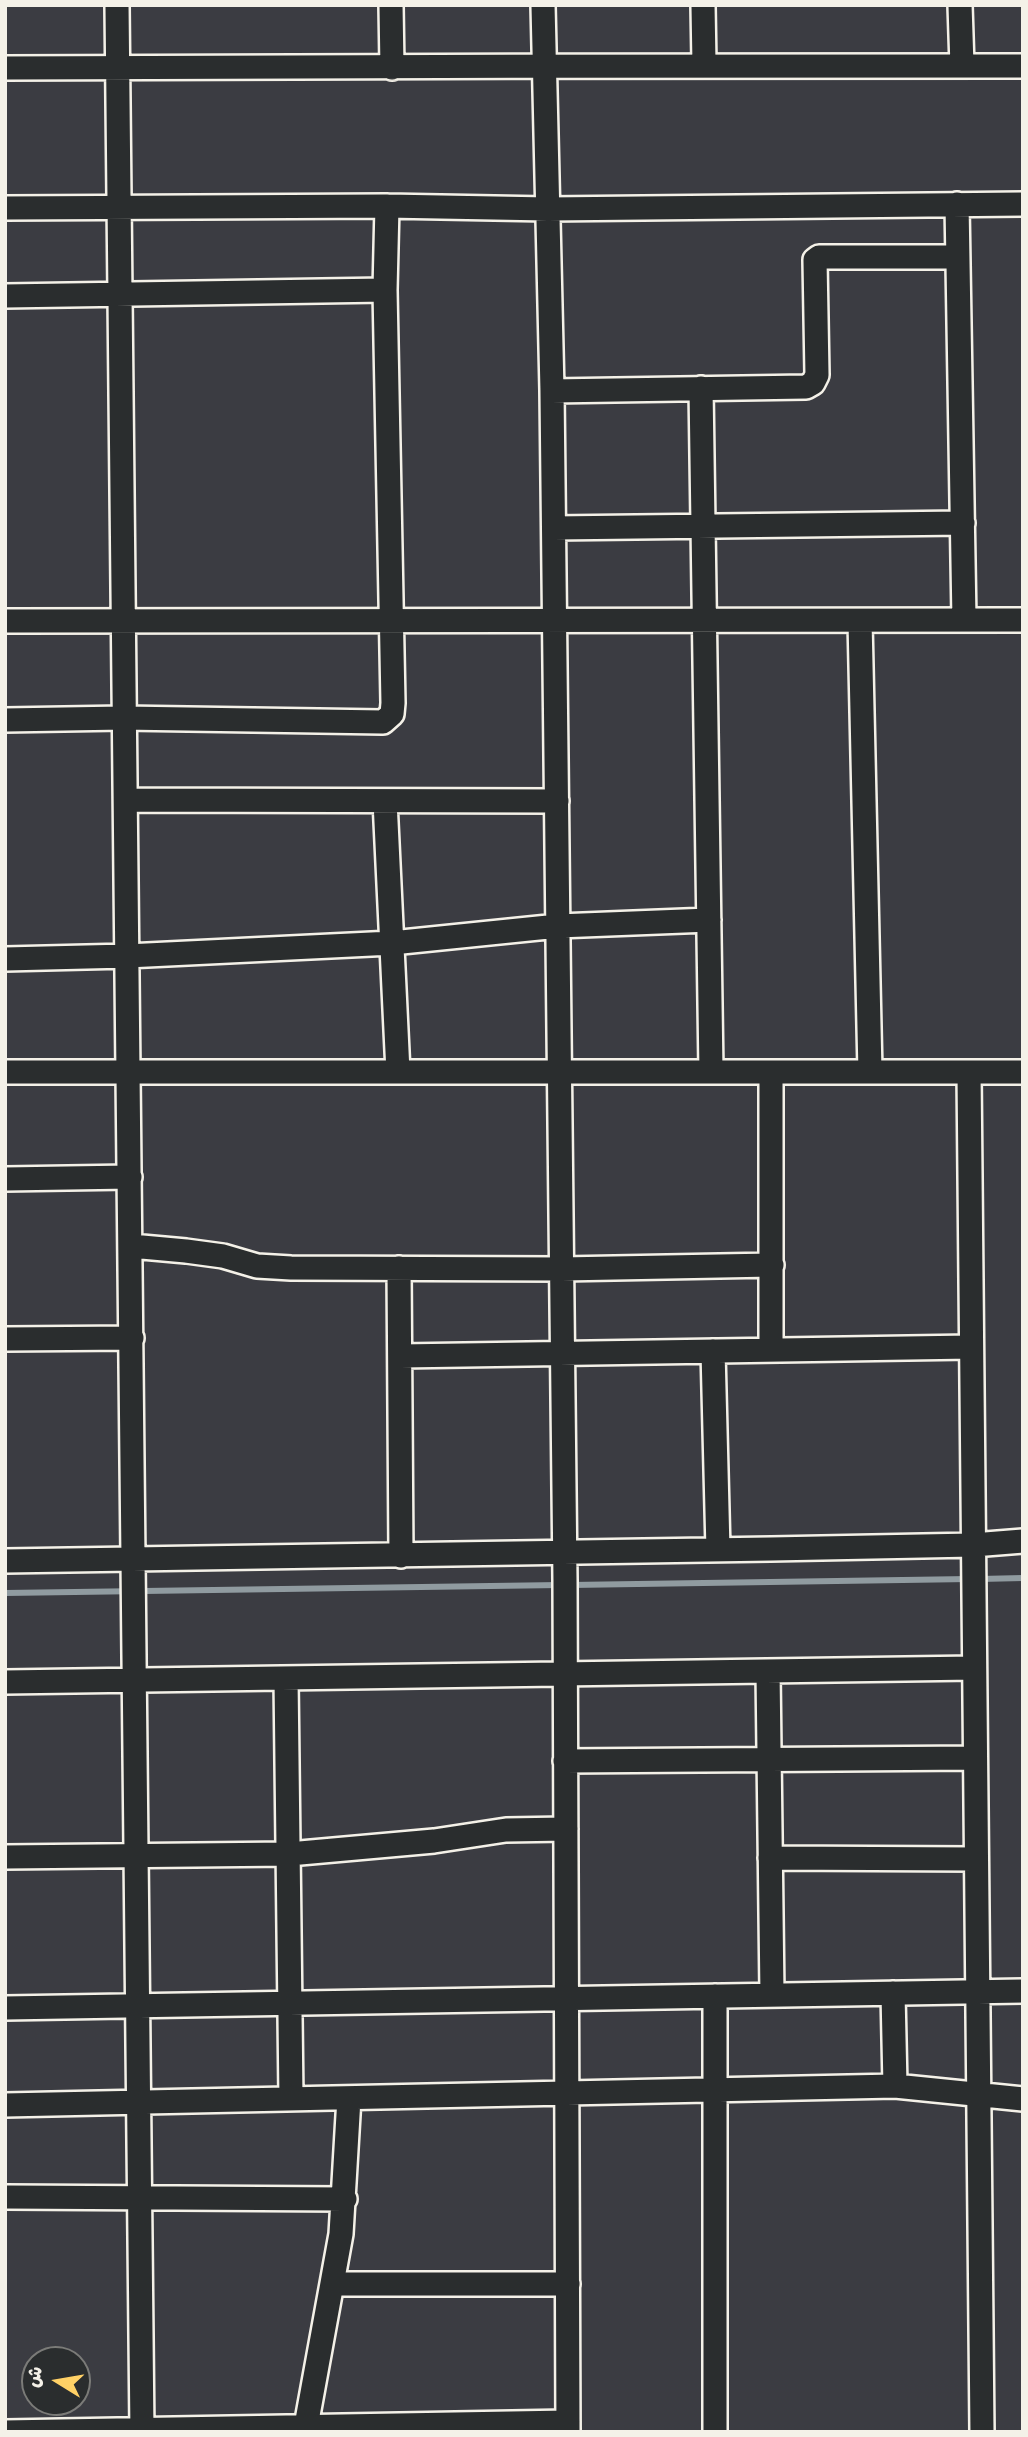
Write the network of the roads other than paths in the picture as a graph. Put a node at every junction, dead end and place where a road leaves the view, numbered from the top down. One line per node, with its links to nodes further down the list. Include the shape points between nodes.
1 (117, 5): 10 (street)
2 (391, 5): 11 (street)
3 (544, 5): 12 (street)
4 (702, 5): 6 (street)
5 (960, 5): 7 (street)
6 (704, 64): 7 (street); 12 (street)
7 (962, 66): 8 (street)
8 (1023, 66)
9 (5, 68): 10 (street)
10 (117, 68): 11 (street); 17 (street)
11 (392, 68): 12 (street)
12 (544, 68): 18 (street)
13 (957, 204): 14 (street); 18 (street); 19 (street)
14 (1023, 204)
15 (387, 206): 17 (street); 18 (street); 20 (street)
16 (5, 208): 17 (street)
17 (120, 208): 21 (street)
18 (548, 209): 24 (street)
19 (957, 257): 23 (street, via 819,257 814,264 817,375 813,383 806,387); 25 (street)
20 (385, 290): 21 (street); 33 (street)
21 (120, 295): 22 (street); 32 (street)
22 (5, 296)
23 (701, 388): 24 (street); 26 (street)
24 (552, 391): 27 (street)
25 (963, 523): 26 (street); 29 (street)
26 (703, 526): 27 (street); 28 (street)
27 (554, 528): 34 (street)
28 (704, 620): 34 (street); 35 (street); 41 (street)
29 (964, 620): 30 (street); 35 (street)
30 (1023, 620)
31 (5, 621): 32 (street)
32 (123, 621): 33 (street); 36 (street)
33 (392, 621): 34 (street); 36 (street, via 393,703 392,714 383,722)
34 (555, 621): 40 (street)
35 (860, 621): 51 (street)
36 (123, 718): 37 (street); 38 (street)
37 (5, 720)
38 (125, 800): 39 (street); 44 (street)
39 (385, 800): 40 (street); 43 (street)
40 (557, 801): 42 (street)
41 (709, 920): 42 (street); 49 (street)
42 (558, 926): 43 (street); 48 (street)
43 (392, 943): 44 (street); 47 (street)
44 (127, 956): 45 (street); 54 (street)
45 (5, 959)
46 (5, 1072): 54 (street)
47 (398, 1072): 48 (street); 54 (street)
48 (560, 1072): 49 (street); 60 (street)
49 (711, 1072): 50 (street)
50 (771, 1072): 51 (street); 58 (street)
51 (870, 1072): 52 (street)
52 (969, 1072): 53 (street); 63 (street)
53 (1023, 1072)
54 (128, 1073): 55 (street)
55 (130, 1177): 56 (street); 57 (street)
56 (5, 1179)
57 (131, 1246): 59 (street, via 268,1267); 61 (street)
58 (772, 1265): 60 (street); 64 (street)
59 (399, 1268): 60 (street); 67 (street)
60 (562, 1269): 66 (street)
61 (132, 1338): 62 (street); 73 (street)
62 (5, 1339)
63 (971, 1347): 64 (street); 69 (street)
64 (771, 1350): 65 (street)
65 (713, 1351): 66 (street); 70 (street)
66 (562, 1354): 67 (street); 71 (street)
67 (401, 1356): 72 (street)
68 (1023, 1541): 69 (street)
69 (973, 1545): 70 (street); 75 (street)
70 (718, 1550): 71 (street)
71 (565, 1553): 72 (street); 77 (street)
72 (401, 1556): 73 (street)
73 (134, 1559): 74 (street); 79 (street)
74 (5, 1561)
75 (974, 1668): 76 (street); 81 (street)
76 (768, 1671): 77 (street); 82 (street)
77 (565, 1674): 78 (street); 83 (street)
78 (286, 1678): 79 (street); 85 (street)
79 (135, 1680): 80 (street); 86 (street)
80 (5, 1682)
81 (975, 1758): 82 (street); 89 (street)
82 (769, 1760): 83 (street); 88 (street)
83 (565, 1761): 84 (street)
84 (566, 1829): 85 (street, via 506,1829 434,1841); 95 (street)
85 (289, 1854): 86 (street); 96 (street)
86 (137, 1856): 87 (street); 97 (street)
87 (5, 1857)
88 (770, 1858): 89 (street); 93 (street)
89 (976, 1859): 91 (street)
90 (1023, 1991): 91 (street)
91 (978, 1992): 92 (street); 102 (street)
92 (893, 1993): 93 (street); 99 (street)
93 (772, 1995): 94 (street)
94 (715, 1996): 95 (street); 100 (street)
95 (566, 1998): 96 (street); 101 (street)
96 (290, 2003): 97 (street); 104 (street)
97 (138, 2006): 98 (street); 106 (street)
98 (5, 2008)
99 (895, 2086): 100 (street); 102 (street)
100 (714, 2090): 101 (street); 117 (street)
101 (567, 2094): 103 (street); 112 (street)
102 (977, 2095): 105 (street); 118 (street)
103 (349, 2098): 104 (street); 110 (street)
104 (291, 2099): 106 (street)
105 (1023, 2099)
106 (139, 2102): 107 (street); 109 (street)
107 (5, 2105)
108 (5, 2197): 109 (street)
109 (140, 2197): 110 (street); 115 (street)
110 (345, 2199): 111 (street)
111 (333, 2284): 112 (street); 113 (street)
112 (568, 2284): 114 (street)
113 (306, 2427): 114 (street); 115 (street)
114 (568, 2427)
115 (142, 2431): 116 (street)
116 (5, 2432)
117 (715, 2432)
118 (982, 2432)

